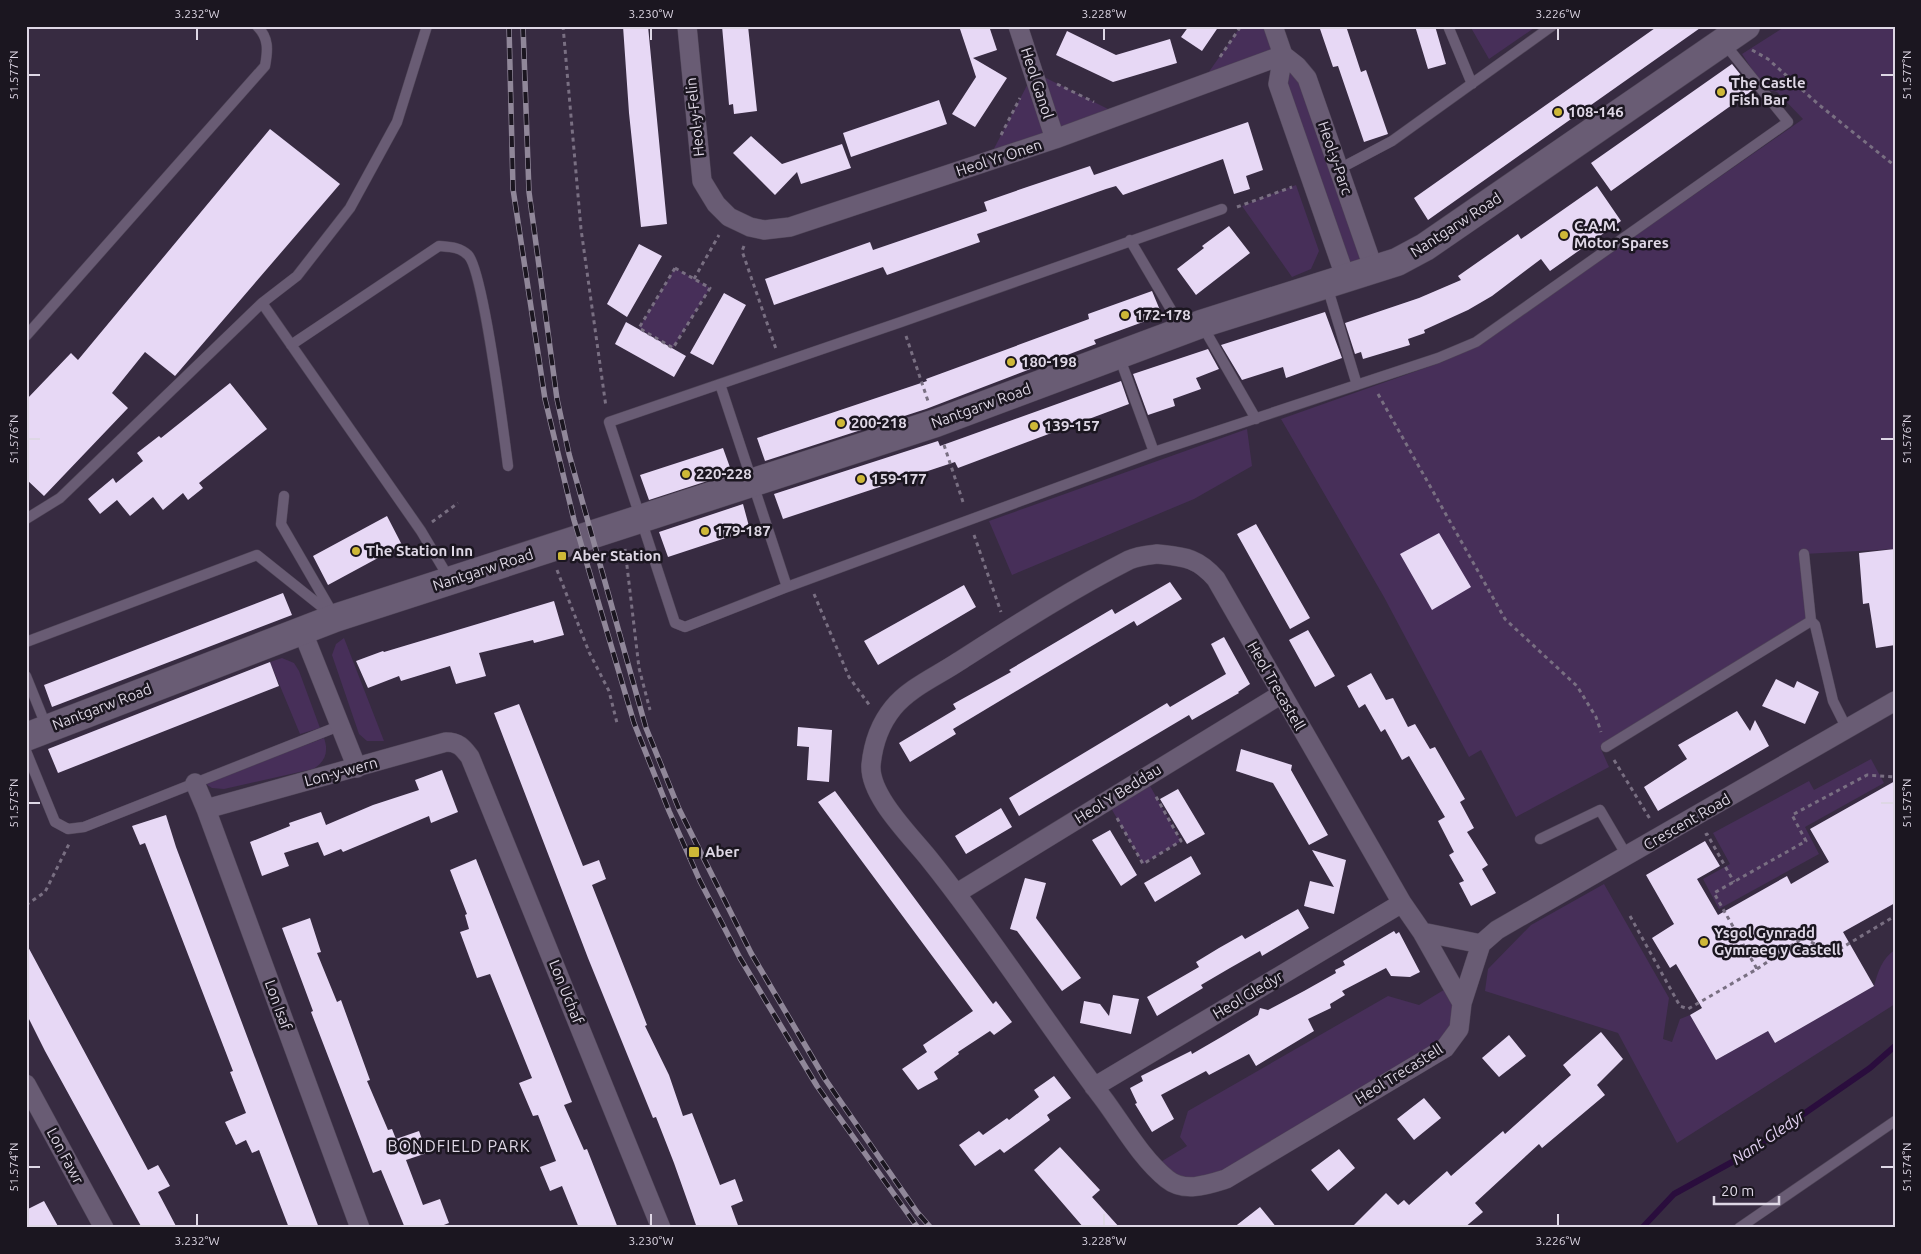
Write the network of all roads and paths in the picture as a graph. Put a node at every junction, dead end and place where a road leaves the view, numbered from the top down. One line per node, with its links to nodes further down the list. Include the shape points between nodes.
1 (257, 26): 27 (lane, via 264,33 268,50 265,66)
2 (427, 26): 24 (lane, via 397,122 350,208 296,276)
3 (563, 26): 35 (path, via 581,229)
4 (687, 26): 16 (street, Heol-y-Felin, via 702,181)
5 (1018, 26): 12 (street, Heol Ganol)
6 (1273, 26): 10 (street, Heol-y-Parc)
7 (1448, 26): 11 (lane)
8 (1552, 26): 11 (lane)
9 (1731, 33): 13 (path, via 1768,59); 21 (main road, Nantgarw Road, via 1425,247); 31 (lane, via 1788,122 1476,342)
10 (1283, 55): 12 (street, Heol Yr Onen); 14 (street, Heol-y-Parc, via 1307,78); 15 (street, Heol-y-Parc, via 1278,84)
11 (1472, 84): 14 (lane, via 1392,141)
12 (1055, 139): 19 (street, Heol Yr Onen, via 790,227 764,230)
13 (1895, 166)
14 (1339, 169): 21 (street, Heol-y-Parc)
15 (1313, 183): 17 (path, via 1296,185 1242,206); 23 (street, Heol-y-Parc)
16 (716, 204): 18 (street, Heol Yr Onen)
17 (1222, 209): 20 (lane)
18 (730, 217): 19 (street, Heol Yr Onen); 22 (path)
19 (750, 227): 30 (path, via 742,250)
20 (1130, 240): 25 (lane); 26 (lane)
21 (1374, 270): 23 (main road, Nantgarw Road)
22 (694, 278): 22 (path, via 710,288 673,348 639,328 675,268)
23 (1336, 282): 26 (main road, Nantgarw Road); 33 (lane)
24 (262, 303): 28 (lane); 42 (lane, via 60,498)
25 (902, 322): 30 (lane); 36 (path)
26 (1192, 327): 29 (main road, Nantgarw Road); 34 (lane)
27 (26, 336)
28 (291, 345): 38 (lane, via 440,246 456,247 469,256 480,287); 44 (lane)
29 (1118, 355): 36 (main road, Nantgarw Road); 37 (lane)
30 (782, 363): 32 (lane)
31 (1371, 380): 33 (lane); 63 (path, via 1505,619 1578,686 1596,717)
32 (720, 384): 35 (lane); 39 (lane)
33 (1357, 385): 34 (lane)
34 (1256, 419): 37 (lane)
35 (608, 422): 43 (lane)
36 (936, 423): 39 (main road, Nantgarw Road)
37 (1154, 452): 47 (lane)
38 (508, 466)
39 (753, 482): 43 (main road, Nantgarw Road); 49 (lane)
40 (284, 496): 50 (lane, via 281,524)
41 (458, 503): 44 (path)
42 (26, 519)
43 (631, 523): 45 (main road, Nantgarw Road); 49 (lane, via 676,623 686,627); 57 (path, via 626,558 639,668)
44 (421, 530): 48 (lane)
45 (549, 548): 48 (main road, Nantgarw Road); 58 (path, via 589,652 609,691)
46 (1804, 554): 51 (lane)
47 (807, 578): 49 (lane); 59 (path, via 849,677)
48 (448, 581): 50 (main road, Nantgarw Road)
49 (787, 587)
50 (335, 618): 52 (main road, Nantgarw Road); 53 (lane, via 257,555)
51 (1811, 621): 61 (lane, via 1815,624 1833,701); 63 (lane)
52 (302, 630): 60 (street); 62 (main road, Nantgarw Road)
53 (26, 642)
54 (26, 676): 62 (lane)
55 (1280, 695): 59 (street, Heol Trecastell, via 1216,579 1203,564 1180,556 1157,554 1132,559 999,636 909,693 893,708); 67 (street, Heol Y Beddau); 79 (street, Heol Trecastell)
56 (1895, 701): 61 (street, Crescent Road)
57 (650, 710)
58 (617, 723)
59 (883, 725): 78 (street, Heol Trecastell, via 874,742 871,768 877,790)
60 (339, 726): 66 (street); 69 (lane)
61 (1847, 729): 73 (street, Crescent Road)
62 (37, 733)
63 (1606, 747): 73 (path)
64 (26, 751): 72 (lane, via 55,822)
65 (470, 757): 66 (street, Lon-y-wern, via 456,742 446,742); 94 (street, Lon Uchaf)
66 (357, 768): 71 (street, Lon-y-wern)
67 (1145, 777): 70 (street, Heol Y Beddau); 70 (path, via 1181,841 1143,864)
68 (1895, 777): 77 (path, via 1867,775 1792,815 1806,841)
69 (195, 782): 71 (street, Lon Isaf); 72 (lane, via 84,827)
70 (1107, 801): 78 (street, Heol Y Beddau)
71 (206, 809): 93 (street, Lon Isaf)
72 (68, 829): 80 (path, via 69,847 45,892)
73 (1660, 837): 76 (street, Crescent Road)
74 (1540, 839): 76 (lane, via 1600,810)
75 (1698, 839): 77 (path, via 1707,834)
76 (1627, 856): 86 (street, Crescent Road, via 1497,930)
77 (1734, 882): 87 (path, via 1714,892)
78 (957, 893): 90 (street, Heol Trecastell)
79 (1402, 904): 83 (street, Heol Trecastell); 90 (street, Heol Gledyr)
80 (26, 905)
81 (1630, 916): 87 (path, via 1680,1006 1688,1009)
82 (1895, 916): 85 (path, via 1833,953)
83 (1422, 932): 86 (street); 88 (street, Heol Trecastell)
84 (1801, 939): 87 (path)
85 (1811, 942)
86 (1480, 944): 88 (street, Heol Trecastell)
87 (1757, 969)
88 (1462, 1003): 90 (street, Heol Trecastell, via 1458,1029 1445,1048 1226,1179 1204,1186 1186,1187 1169,1181)
89 (26, 1084): 92 (street, Lon Fawr)
90 (1094, 1087)
91 (1895, 1121): 95 (lane)
92 (104, 1228)
93 (360, 1228)
94 (660, 1228)
95 (1739, 1228)

